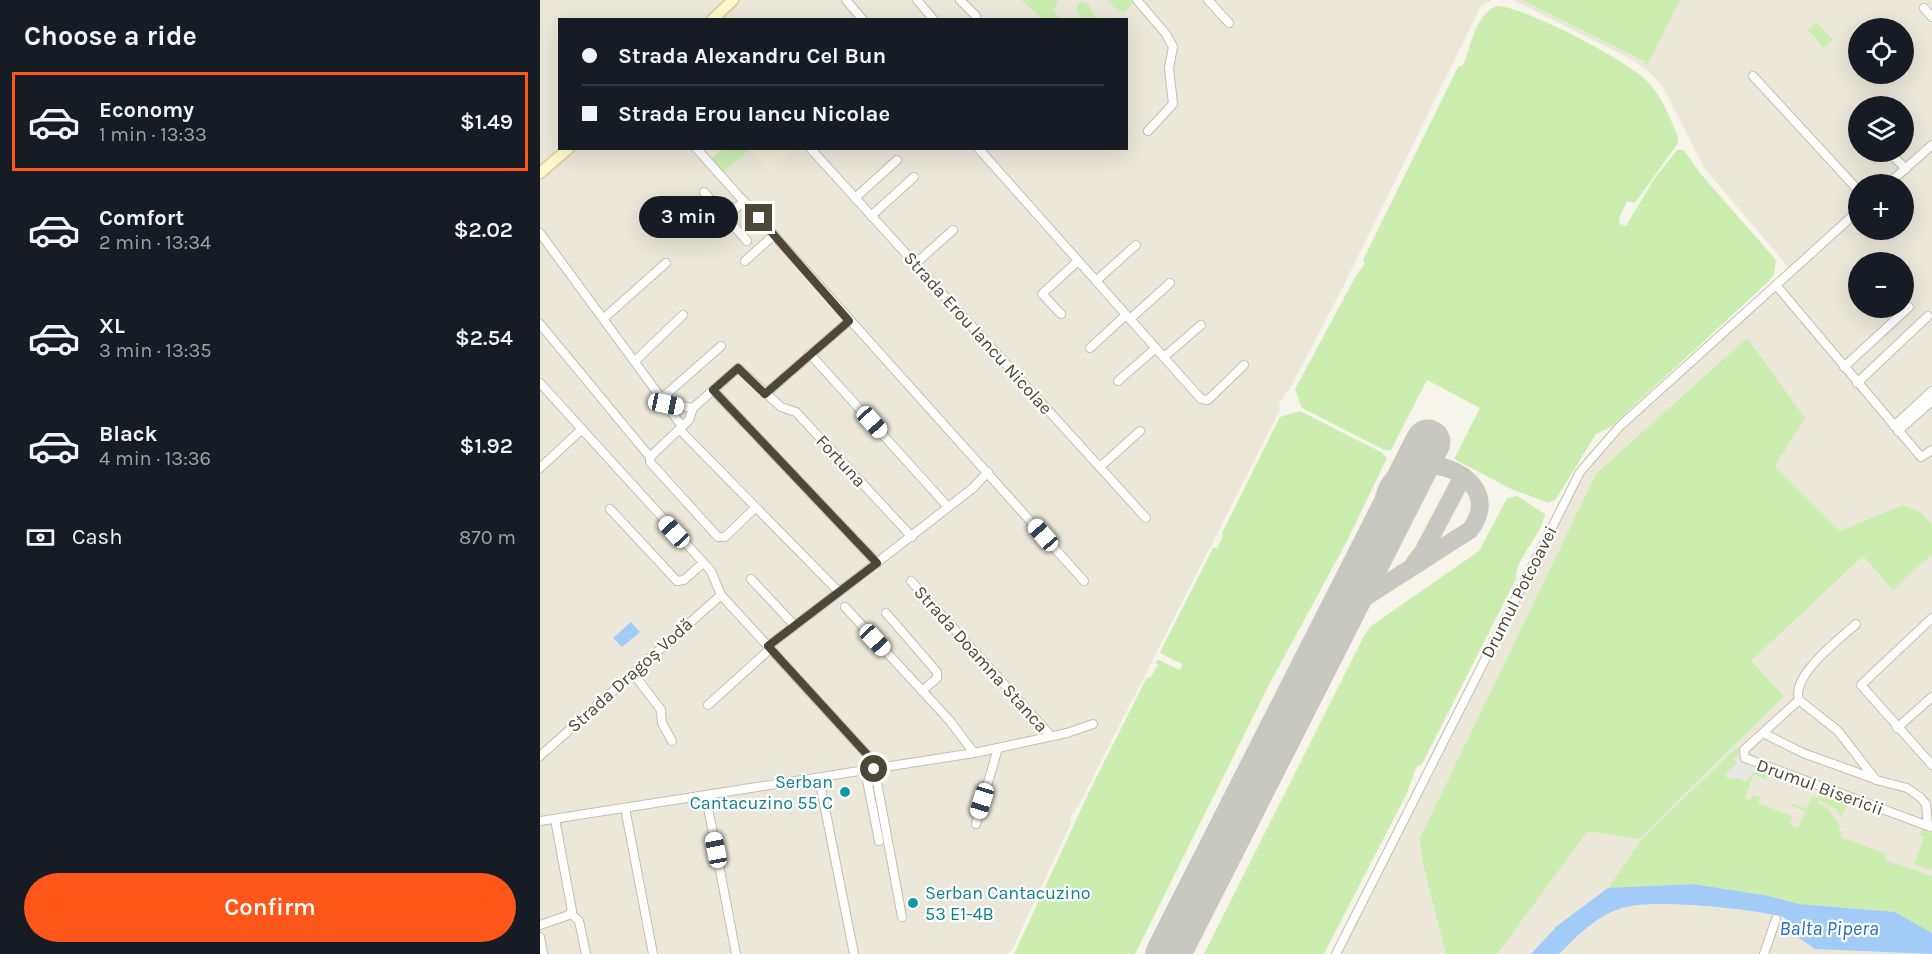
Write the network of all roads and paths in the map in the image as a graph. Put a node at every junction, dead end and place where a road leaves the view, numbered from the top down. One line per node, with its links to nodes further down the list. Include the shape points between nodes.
1 (733, 0): 10 (street)
2 (846, 0): 11 (street)
3 (916, 0): 12 (street)
4 (960, 0): 8 (street)
5 (1137, 0): 15 (street, via 1173,47 1168,68 1173,104)
6 (1208, 0): 13 (street)
7 (1924, 8): 9 (street)
8 (976, 16)
9 (1932, 17)
10 (714, 18)
11 (861, 18)
12 (932, 18)
13 (1229, 23)
14 (1753, 76): 27 (street)
15 (1148, 131)
16 (1932, 145): 23 (street)
17 (566, 150): 24 (street)
18 (698, 150): 30 (street)
19 (812, 150): 29 (street, Strada Erou Iancu Nicolae)
20 (980, 150): 40 (street)
21 (897, 160): 29 (street)
22 (1899, 162): 23 (street)
23 (1906, 169): 25 (street)
24 (540, 173)
25 (1900, 174)
26 (914, 177): 31 (street)
27 (1848, 179)
28 (704, 192): 32 (street)
29 (855, 198): 31 (street, Strada Erou Iancu Nicolae)
30 (744, 201): 32 (street); 36 (street)
31 (871, 216): 42 (street, Strada Erou Iancu Nicolae)
32 (726, 217): 37 (street)
33 (1848, 220): 45 (street, Drumul Potcoavei)
34 (953, 230): 42 (street)
35 (540, 233): 51 (street)
36 (774, 235): 39 (street); 52 (street)
37 (747, 241)
38 (1136, 245): 43 (street)
39 (746, 261)
40 (1078, 261): 43 (street); 46 (street, via 1042,294)
41 (666, 263): 51 (street)
42 (915, 264): 78 (street, Strada Erou Iancu Nicolae)
43 (1096, 281): 49 (street)
44 (1170, 283): 49 (street)
45 (1776, 285): 62 (street); 134 (street, Drumul Potcoavei, via 1620,426 1580,472)
46 (1061, 314)
47 (683, 315): 60 (street)
48 (1928, 316): 65 (street)
49 (1128, 317): 56 (street); 57 (street)
50 (1897, 318): 62 (street)
51 (603, 319): 60 (street)
52 (849, 321): 58 (street); 80 (street)
53 (540, 324): 77 (street)
54 (1201, 325): 59 (street)
55 (721, 346): 69 (street)
56 (1090, 348)
57 (1156, 348): 59 (street); 63 (street)
58 (810, 354): 68 (street); 81 (street)
59 (1164, 357): 61 (street, via 1205,400)
60 (635, 361): 69 (street)
61 (1244, 365)
62 (1844, 367): 65 (street)
63 (1119, 381)
64 (540, 383): 74 (street)
65 (1857, 383): 73 (street)
66 (713, 390): 68 (street, Fortuna, via 738,368); 71 (street); 87 (street)
67 (1932, 391): 73 (street)
68 (765, 394): 85 (street, Fortuna, via 781,407 796,412)
69 (664, 401): 71 (street); 72 (street)
70 (1932, 401): 73 (street)
71 (693, 408): 72 (street, via 689,420)
72 (681, 427): 77 (street); 82 (street)
73 (1896, 428): 76 (street, via 1921,457)
74 (582, 429): 79 (street); 86 (street)
75 (1140, 431): 78 (street)
76 (1932, 450)
77 (650, 457): 82 (street, via 650,462 718,537 725,537)
78 (1100, 467): 84 (street, Strada Erou Iancu Nicolae)
79 (540, 468)
80 (988, 472): 81 (street); 90 (street)
81 (948, 507): 85 (street)
82 (755, 508): 91 (street)
83 (610, 509): 86 (street, via 677,581 684,580)
84 (1146, 518)
85 (912, 537): 87 (street)
86 (703, 563): 92 (street)
87 (877, 563): 91 (street)
88 (751, 579): 97 (street)
89 (911, 581): 107 (street, Strada Doamna Stanca)
90 (1084, 581)
91 (839, 592): 97 (street)
92 (721, 595): 98 (street); 99 (street, Strada Dragoș Vodă)
93 (845, 607): 100 (street)
94 (886, 613): 100 (street, via 937,672)
95 (1932, 618): 105 (street, via 1861,685)
96 (1856, 624): 102 (street, via 1812,665 1798,686)
97 (794, 625): 98 (street)
98 (769, 647): 103 (street); 113 (street, via 873,761)
99 (633, 673): 108 (street, via 659,707); 111 (street, Strada Dragoș Vodă)
100 (922, 691): 110 (street)
101 (1932, 696): 105 (street)
102 (1799, 700): 106 (street, Drumul Bisericii); 116 (street, Drumul Bisericii, via 1838,731)
103 (708, 705)
104 (1093, 724): 107 (street)
105 (1897, 728): 112 (street)
106 (1763, 733): 116 (street, Drumul Bisericii, via 1803,753); 122 (street, Drumul Bisericii, via 1744,750 1745,758)
107 (1051, 736): 109 (street)
108 (672, 741)
109 (998, 748): 110 (street); 121 (street)
110 (974, 753): 113 (street)
111 (540, 756)
112 (1932, 765)
113 (874, 769): 114 (street); 125 (street)
114 (865, 770): 115 (street); 123 (street)
115 (819, 778): 117 (street); 133 (street)
116 (1876, 780): 122 (street, Drumul Bisericii, via 1907,788 1920,796 1926,804)
117 (707, 800): 118 (street); 132 (street)
118 (625, 808): 119 (street); 131 (street)
119 (555, 819): 120 (street); 124 (street)
120 (540, 821)
121 (976, 824)
122 (1930, 827)
123 (879, 841)
124 (571, 914): 127 (street); 130 (street, via 579,921)
125 (902, 917)
126 (1776, 920): 135 (street)
127 (540, 926)
128 (540, 937): 129 (street)
129 (543, 954)
130 (586, 954)
131 (652, 954)
132 (736, 954)
133 (854, 954)
134 (1336, 954)
135 (1764, 954)

